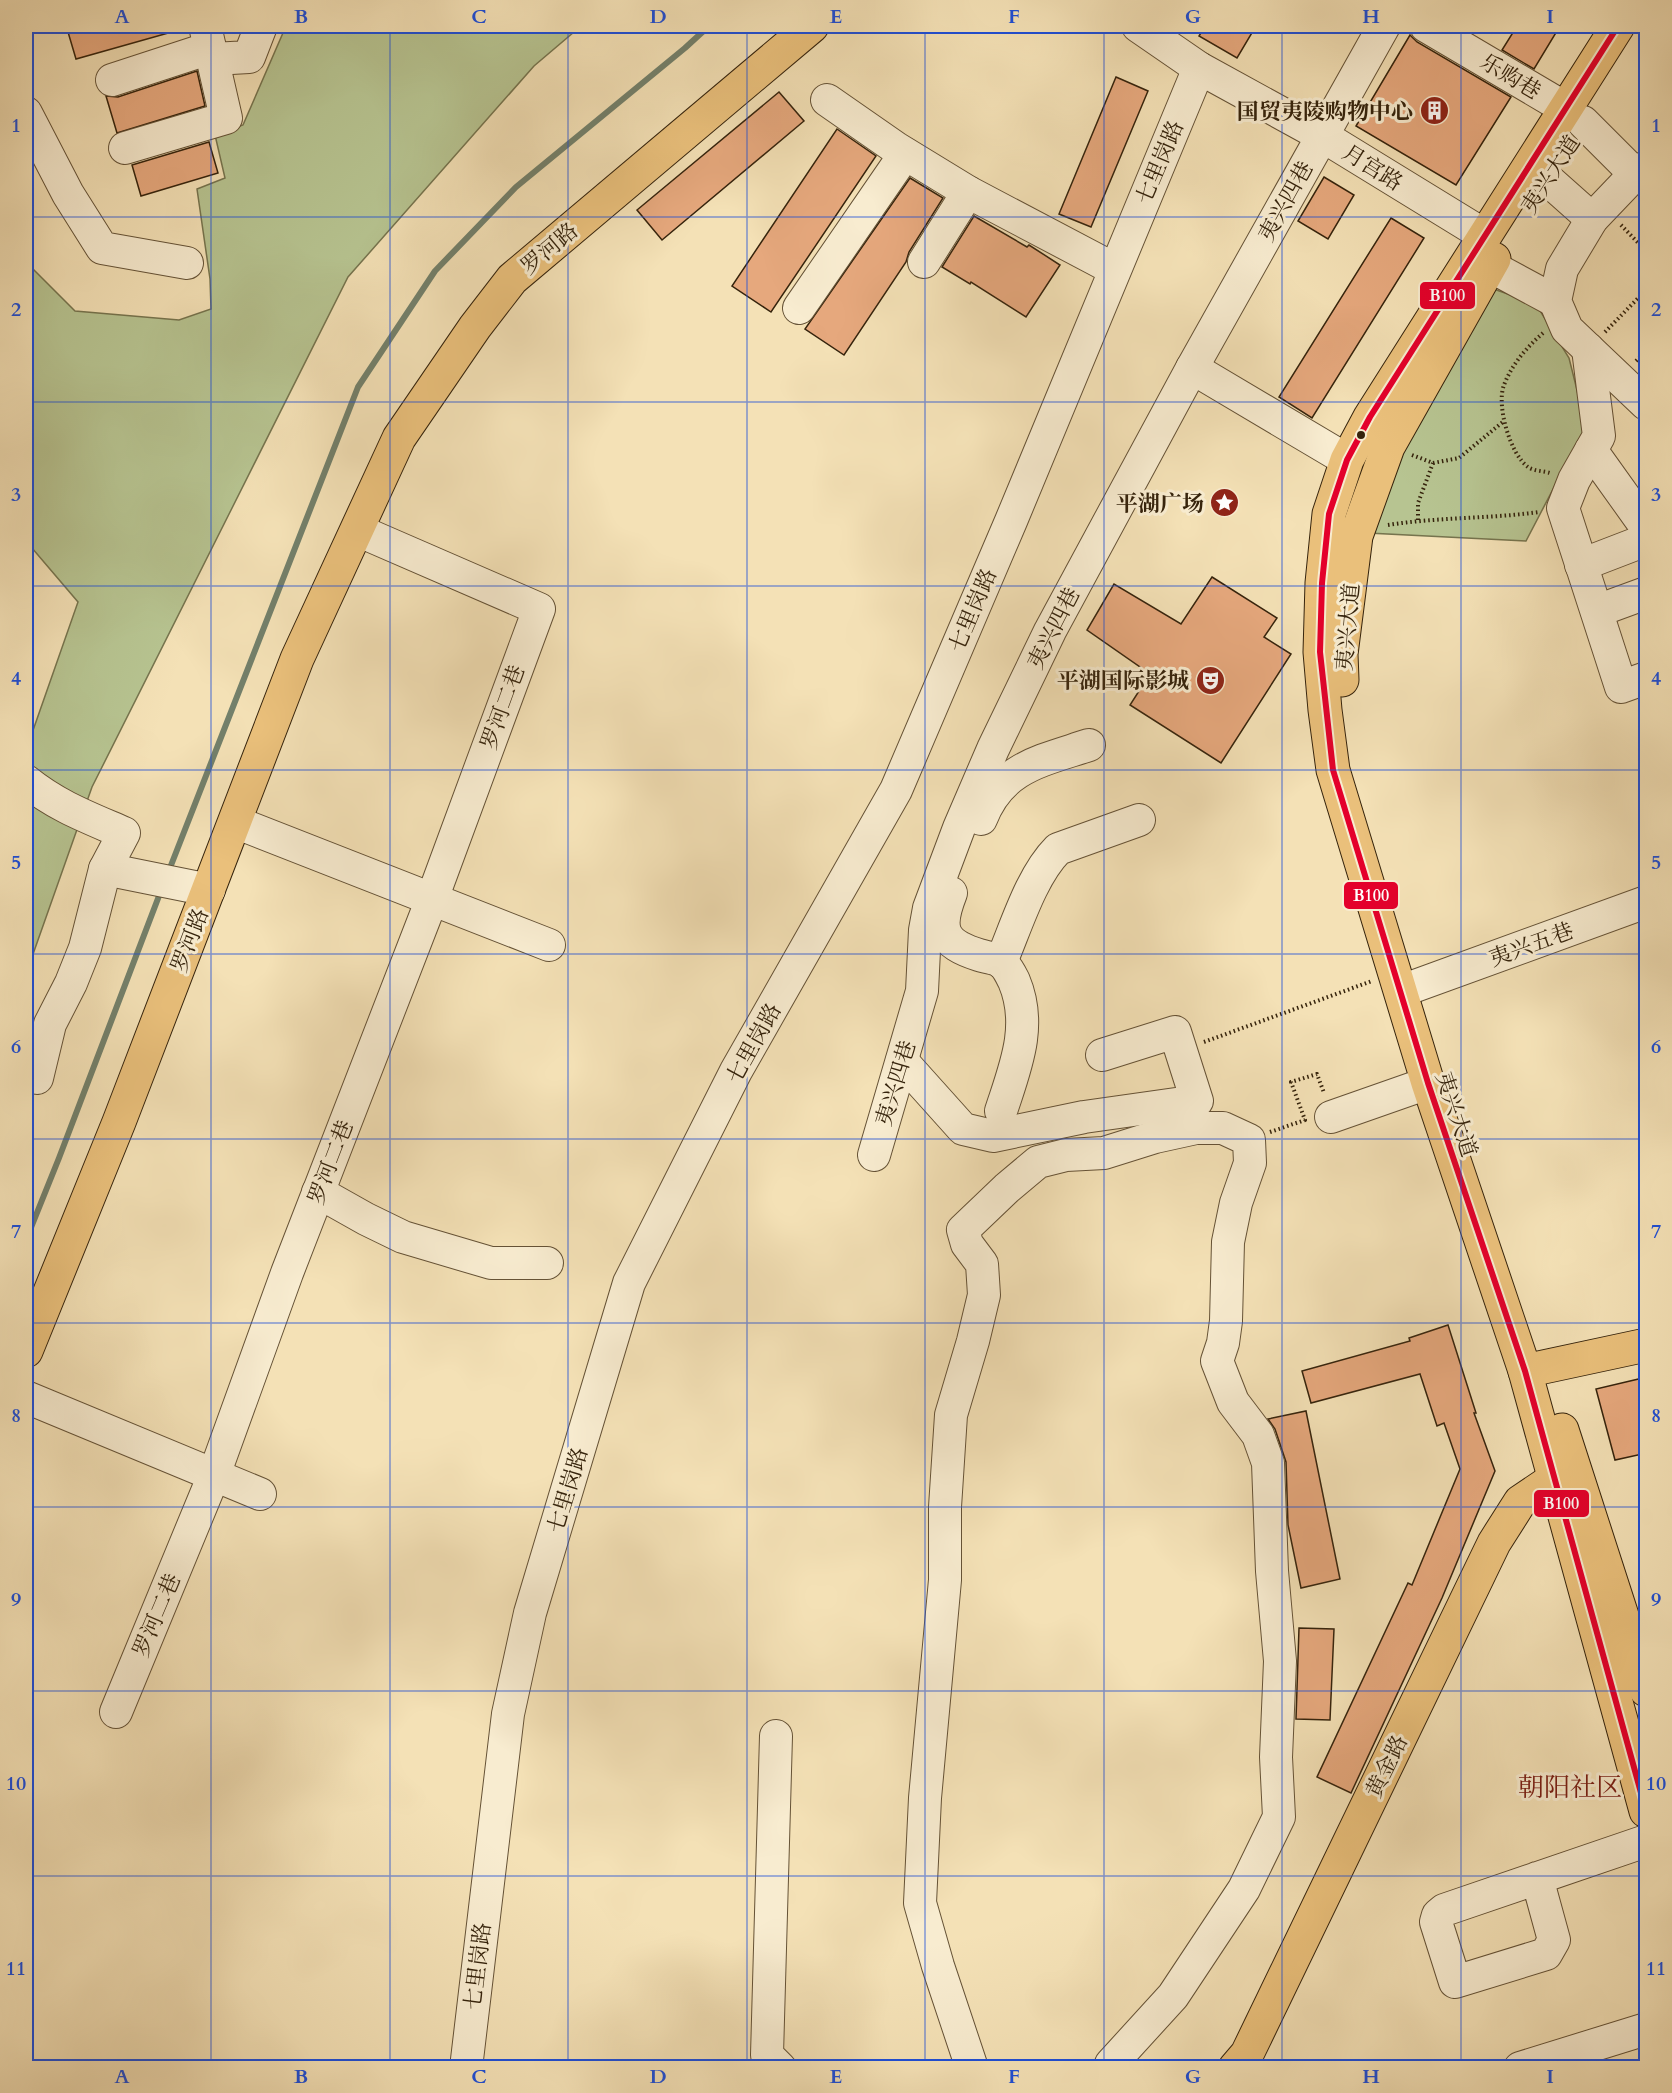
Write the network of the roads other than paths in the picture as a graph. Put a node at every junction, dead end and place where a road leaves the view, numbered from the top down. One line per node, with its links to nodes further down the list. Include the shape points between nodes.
1 (261, 26): 9 (street, via 249,57)
2 (788, 26): 34 (main road, 罗河路, via 499,271 467,309 384,434)
3 (812, 26): 34 (main road, 罗河路, via 512,279 399,438)
4 (1384, 26): 15 (street, 夷兴四巷)
5 (1426, 26): 14 (street, 乐购巷)
6 (1618, 26): 14 (main road, 夷兴大道)
7 (1642, 26): 14 (main road, 夷兴大道)
8 (1158, 31): 10 (street, 月宫路)
9 (210, 44): 11 (street); 16 (street, via 226,118)
10 (1199, 68): 15 (street, 月宫路); 25 (street, 七里岗路)
11 (112, 80)
12 (827, 100): 17 (street)
13 (26, 113): 24 (street, via 68,195 102,248)
14 (1574, 115): 18 (street, 乐购巷); 19 (main road, 夷兴大道); 22 (main road, 夷兴大道)
15 (1322, 135): 22 (street, 月宫路); 29 (street, 夷兴四巷)
16 (124, 148)
17 (905, 154): 20 (street); 26 (street)
18 (1641, 171): 21 (street)
19 (1547, 179): 21 (street); 22 (main road, 夷兴大道)
20 (968, 192): 23 (street); 25 (street)
21 (1598, 213): 27 (street, via 1562,269)
22 (1487, 250): 27 (street, 月宫路); 32 (main road, 夷兴大道, via 1370,417); 52 (main road, 夷兴大道, via 1388,447 1356,536 1341,654 1348,767)
23 (924, 262)
24 (187, 263)
25 (1114, 270): 76 (street, 七里岗路, via 896,790 736,1071 629,1283 530,1612 508,1714)
26 (799, 308)
27 (1559, 309): 28 (street, via 1567,329)
28 (1588, 349): 30 (street); 31 (street, via 1599,436)
29 (1192, 368): 32 (street); 41 (street, 夷兴四巷, via 1050,631)
30 (1647, 404)
31 (1591, 450): 33 (street); 36 (street, via 1569,494)
32 (1347, 460): 52 (main road, 夷兴大道, via 1329,514 1322,583 1320,652 1325,710 1333,770)
33 (1647, 527)
34 (357, 530): 45 (main road, 罗河路, via 297,659); 48 (street, 罗河二巷, via 539,609)
35 (1647, 540): 36 (street)
36 (1581, 565): 38 (street)
37 (1647, 593): 38 (street)
38 (1596, 611): 39 (street, via 1621,687)
39 (1647, 678)
40 (1089, 745): 42 (street)
41 (993, 749): 42 (street); 54 (street, 夷兴四巷, via 929,908 922,991)
42 (1012, 775): 51 (street, via 996,789 984,811 944,912 947,937 955,946)
43 (26, 781): 46 (street, via 62,807 124,833)
44 (1139, 820): 51 (street, via 1058,849 1021,913)
45 (235, 822): 47 (main road, 罗河路); 48 (street)
46 (105, 869): 47 (street); 55 (street, via 86,948 50,1024)
47 (208, 890): 63 (main road, 罗河路)
48 (432, 899): 50 (street); 60 (street, 罗河二巷)
49 (1647, 902): 52 (street, 夷兴五巷)
50 (549, 945)
51 (1001, 962): 57 (street, via 1020,996 1023,1016 1020,1049)
52 (1405, 979): 56 (main road, 夷兴大道); 64 (main road, 夷兴大道)
53 (1102, 1055): 54 (street, via 1175,1032 1197,1101 1084,1117 993,1136 963,1129)
54 (902, 1061): 59 (street, 夷兴四巷)
55 (37, 1078)
56 (1428, 1083): 58 (street); 64 (main road, 夷兴大道)
57 (1000, 1111)
58 (1331, 1117)
59 (874, 1155)
60 (318, 1192): 61 (street, via 403,1237 491,1263); 66 (street, 罗河二巷)
61 (547, 1263)
62 (1647, 1345): 64 (main road)
63 (26, 1351)
64 (1533, 1369): 67 (main road, 夷兴大道); 69 (main road, 夷兴大道)
65 (26, 1396): 66 (street)
66 (214, 1475): 68 (street); 70 (street, 罗河二巷)
67 (1554, 1479): 72 (main road, 夷兴大道); 80 (main road, 黄金路, via 1520,1502 1494,1543 1252,2043)
68 (260, 1494)
69 (1644, 1673)
70 (116, 1712)
71 (776, 1736): 77 (street, via 767,2055)
72 (1647, 1811)
73 (1647, 1841): 74 (street)
74 (1537, 1878)
75 (1647, 2029): 81 (street)
76 (466, 2067)
77 (780, 2067)
78 (972, 2067): 79 (street, via 920,1903 925,1798 945,1580 951,1415 984,1295 982,1264 967,1244 963,1230 1038,1162 1066,1155 1104,1153 1196,1128 1223,1128 1249,1140 1250,1163 1228,1242 1226,1321 1217,1360 1233,1402 1258,1435 1268,1463 1280,1661 1276,1757 1279,1817 1244,1889 1173,1996)
79 (1110, 2067)
80 (1235, 2067)
81 (1520, 2067)

